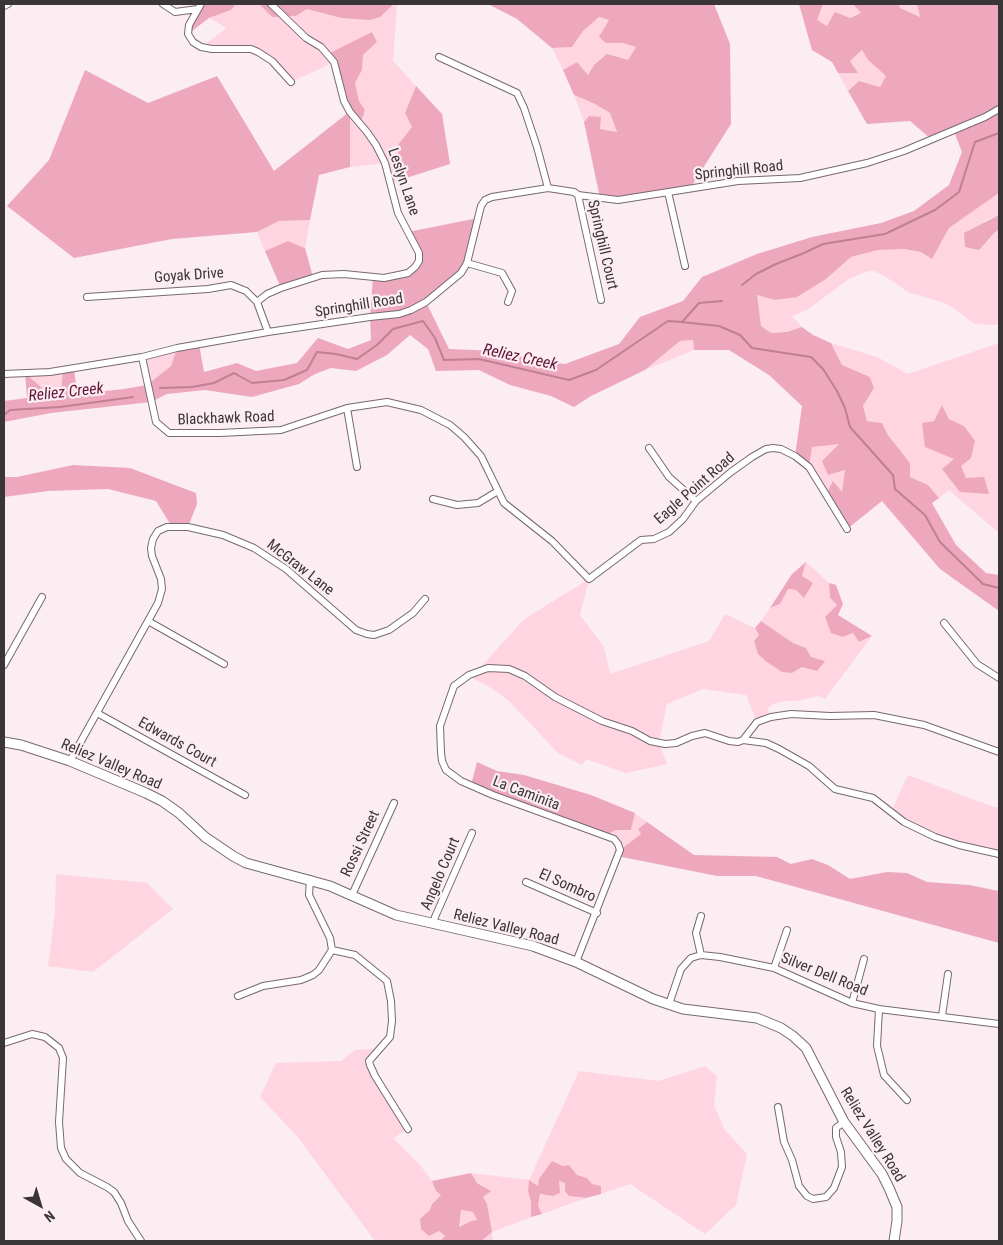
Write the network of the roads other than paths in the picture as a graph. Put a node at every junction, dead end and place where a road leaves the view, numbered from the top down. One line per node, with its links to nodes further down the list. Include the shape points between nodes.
1 (8, 4): 4 (street)
2 (163, 4): 5 (street, via 175,12)
3 (272, 4): 16 (street, Leslyn Lane, via 334,62 344,101 385,163 398,214 419,253 419,261 408,272 384,278 322,275 281,288)
4 (4, 6)
5 (200, 6): 7 (street, via 189,25 188,34 193,42 212,49 251,49 272,61)
6 (439, 57): 9 (street, via 517,93 538,147)
7 (291, 82)
8 (999, 109): 10 (street, Springhill Road, via 904,151 868,163 800,178 738,181)
9 (548, 188): 11 (street, Springhill Road); 12 (street, Springhill Road, via 485,200)
10 (668, 192): 11 (street, Springhill Road, via 618,200); 13 (street)
11 (578, 195): 15 (street, Springhill Court)
12 (467, 263): 17 (street, via 502,273 512,291); 18 (street, Springhill Road, via 426,302 399,314)
13 (685, 266)
14 (87, 297): 16 (street, Goyak Drive, via 231,285 246,291)
15 (601, 300)
16 (257, 302): 18 (street)
17 (508, 302)
18 (268, 332): 19 (street, Springhill Road)
19 (142, 356): 20 (street, Springhill Road, via 50,372); 21 (street, Blackhawk Road, via 156,422 169,433 281,430)
20 (4, 374)
21 (347, 408): 23 (street); 24 (street, Blackhawk Road, via 387,402 421,410 450,425 481,456)
22 (649, 448): 26 (street, via 669,477)
23 (357, 467)
24 (498, 491): 25 (street, via 478,503 458,505); 28 (street, Blackhawk Road, via 504,503 552,541)
25 (433, 498)
26 (696, 501): 27 (street, Eagle Point Road, via 752,457 766,449 781,449 809,467); 28 (street, Eagle Point Road, via 683,520 669,532 654,539 641,540)
27 (847, 529)
28 (589, 579)
29 (42, 598): 34 (street)
30 (424, 599): 31 (street, McGraw Lane, via 413,613 389,630 366,634 356,630 286,569 254,548 223,535 188,527 167,527 158,531 151,548 162,579 162,589)
31 (148, 621): 33 (street); 36 (street, McGraw Lane)
32 (944, 623): 35 (street, via 977,664)
33 (224, 664)
34 (4, 665)
35 (999, 678)
36 (97, 713): 40 (street, McGraw Lane); 41 (street, Edwards Court)
37 (743, 740): 39 (street, via 757,722 771,717 790,714 874,715 924,725); 44 (street, via 766,743 779,749 809,766 834,789 873,798 904,822 935,837); 48 (street, La Caminita, via 729,742 705,733 676,743 650,741 602,721 508,669 488,668 469,675 454,686 440,726 442,761 446,770 460,781 614,839 618,844 620,850)
38 (4, 742): 40 (main road, Reliez Valley Road)
39 (999, 752)
40 (70, 761): 45 (main road, Reliez Valley Road, via 162,801 205,837 246,863)
41 (245, 795)
42 (394, 803): 47 (street, Rossi Street)
43 (472, 833): 50 (street, Angelo Court)
44 (999, 854)
45 (310, 879): 47 (main road, Reliez Valley Road); 52 (street, via 309,895 330,938)
46 (526, 882): 48 (street, El Sombro)
47 (352, 895): 50 (main road, Reliez Valley Road, via 396,915)
48 (597, 913): 55 (street, La Caminita)
49 (701, 916): 53 (street, via 696,933)
50 (433, 924): 55 (main road, Reliez Valley Road, via 533,946)
51 (787, 930): 56 (street)
52 (332, 950): 58 (street, via 313,975 263,986); 68 (street, via 355,955 387,981 391,1001 390,1037 369,1061)
53 (701, 955): 56 (street, Silver Dell Road); 60 (street, via 691,958 681,969)
54 (864, 959): 59 (street)
55 (576, 962): 60 (main road, Reliez Valley Road)
56 (774, 968): 59 (street, Silver Dell Road)
57 (948, 974): 62 (street)
58 (238, 996)
59 (852, 1003): 61 (street, Silver Dell Road)
60 (669, 1004): 67 (main road, Reliez Valley Road, via 699,1012 757,1018 793,1036 806,1048)
61 (879, 1009): 62 (street, Silver Dell Road); 65 (street, via 877,1046 884,1075)
62 (942, 1016): 63 (street, Silver Dell Road)
63 (999, 1024)
64 (4, 1043): 69 (street, via 32,1034 46,1037 59,1048 63,1058 58,1122 61,1148 66,1159 80,1173 114,1192)
65 (906, 1100)
66 (778, 1107): 67 (street, via 784,1142 799,1186 813,1199 826,1197 834,1188 842,1167 836,1128)
67 (844, 1122): 70 (main road, Reliez Valley Road, via 882,1174 894,1197 897,1222)
68 (408, 1129)
69 (141, 1241)
70 (894, 1241)

